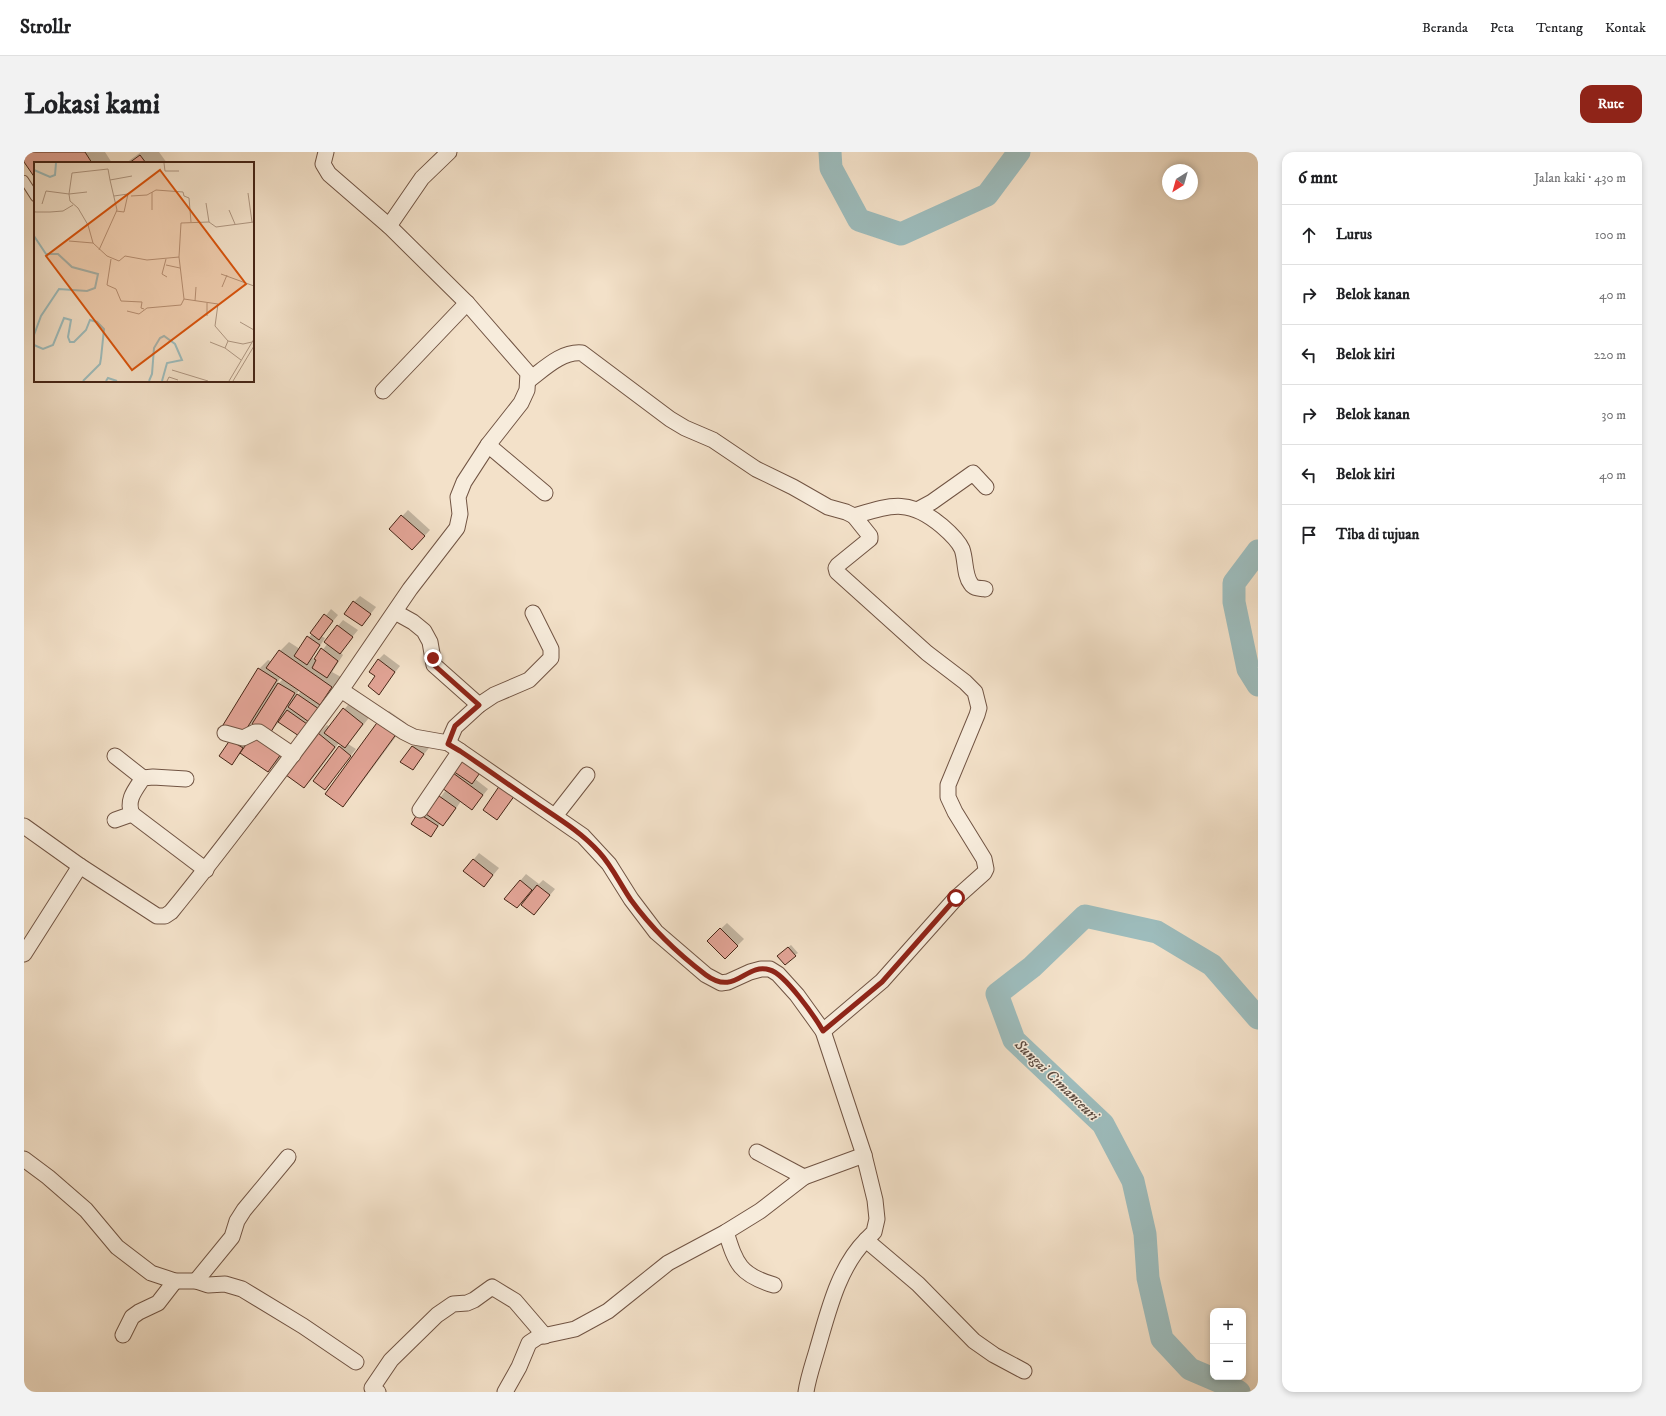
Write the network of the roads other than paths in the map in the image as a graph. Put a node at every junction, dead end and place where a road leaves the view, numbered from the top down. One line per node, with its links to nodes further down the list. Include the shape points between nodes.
1 (326, 152): 5 (street, via 323,164 329,174)
2 (449, 152): 5 (street, via 422,178)
3 (24, 180): 4 (lane)
4 (34, 195)
5 (389, 226): 6 (street)
6 (466, 303): 7 (street, via 528,373); 8 (street)
7 (529, 380): 9 (street, via 522,403); 13 (street, via 562,357 574,352 582,353 675,422 713,440 756,469 828,507)
8 (383, 391)
9 (488, 446): 11 (street); 15 (street, via 464,482 458,497 460,514 457,528)
10 (986, 487): 12 (street, via 973,473)
11 (545, 493)
12 (919, 509): 13 (street, via 885,506); 14 (street, via 951,534 962,549 970,583 976,588)
13 (854, 516): 34 (street, via 870,539 838,565 837,572 927,653 975,692 979,708 948,785 948,797 954,812 984,859 986,869 956,898 882,982)
14 (985, 588)
15 (395, 612): 17 (street); 18 (street, via 424,630 430,642 434,665)
16 (533, 613): 18 (street, via 551,649 551,658 529,680 494,695)
17 (341, 690): 20 (street, via 404,732); 21 (street)
18 (479, 705): 20 (street, via 455,726)
19 (225, 733): 21 (street, via 243,738 259,732)
20 (454, 747): 26 (street); 28 (street)
21 (293, 755): 32 (street)
22 (115, 756): 24 (street)
23 (587, 775): 28 (street)
24 (143, 778): 25 (street); 27 (street, via 130,799 129,807)
25 (186, 779)
26 (420, 810)
27 (132, 814): 29 (street); 32 (street)
28 (555, 816): 34 (street, via 583,836 600,853 656,932 694,966 721,983 735,980 750,972 770,969 797,995)
29 (115, 820)
30 (24, 826): 31 (street)
31 (80, 866): 32 (street, via 157,916 165,916 170,912); 33 (street)
32 (206, 870)
33 (24, 954)
34 (823, 1031): 36 (street)
35 (757, 1152): 39 (street)
36 (864, 1155): 39 (street); 41 (street, via 877,1219 874,1232)
37 (288, 1157): 43 (street, via 244,1210 232,1237)
38 (24, 1159): 42 (street, via 86,1210 117,1247 151,1273)
39 (804, 1177): 40 (street, via 760,1211)
40 (726, 1232): 44 (street, via 734,1257 740,1266 760,1281); 46 (street, via 668,1263 608,1311 575,1329)
41 (866, 1240): 48 (street, via 918,1284 974,1341); 51 (street, via 858,1248 838,1286)
42 (176, 1281): 43 (street); 45 (street, via 158,1303 132,1318)
43 (196, 1281): 47 (street, via 208,1285 225,1284 242,1289)
44 (774, 1285)
45 (123, 1335)
46 (545, 1336): 49 (street, via 514,1301 492,1287 474,1300 454,1304 437,1314 391,1360 372,1388); 50 (street, via 529,1343)
47 (356, 1362)
48 (1024, 1371)
49 (378, 1392)
50 (505, 1392)
51 (806, 1392)

